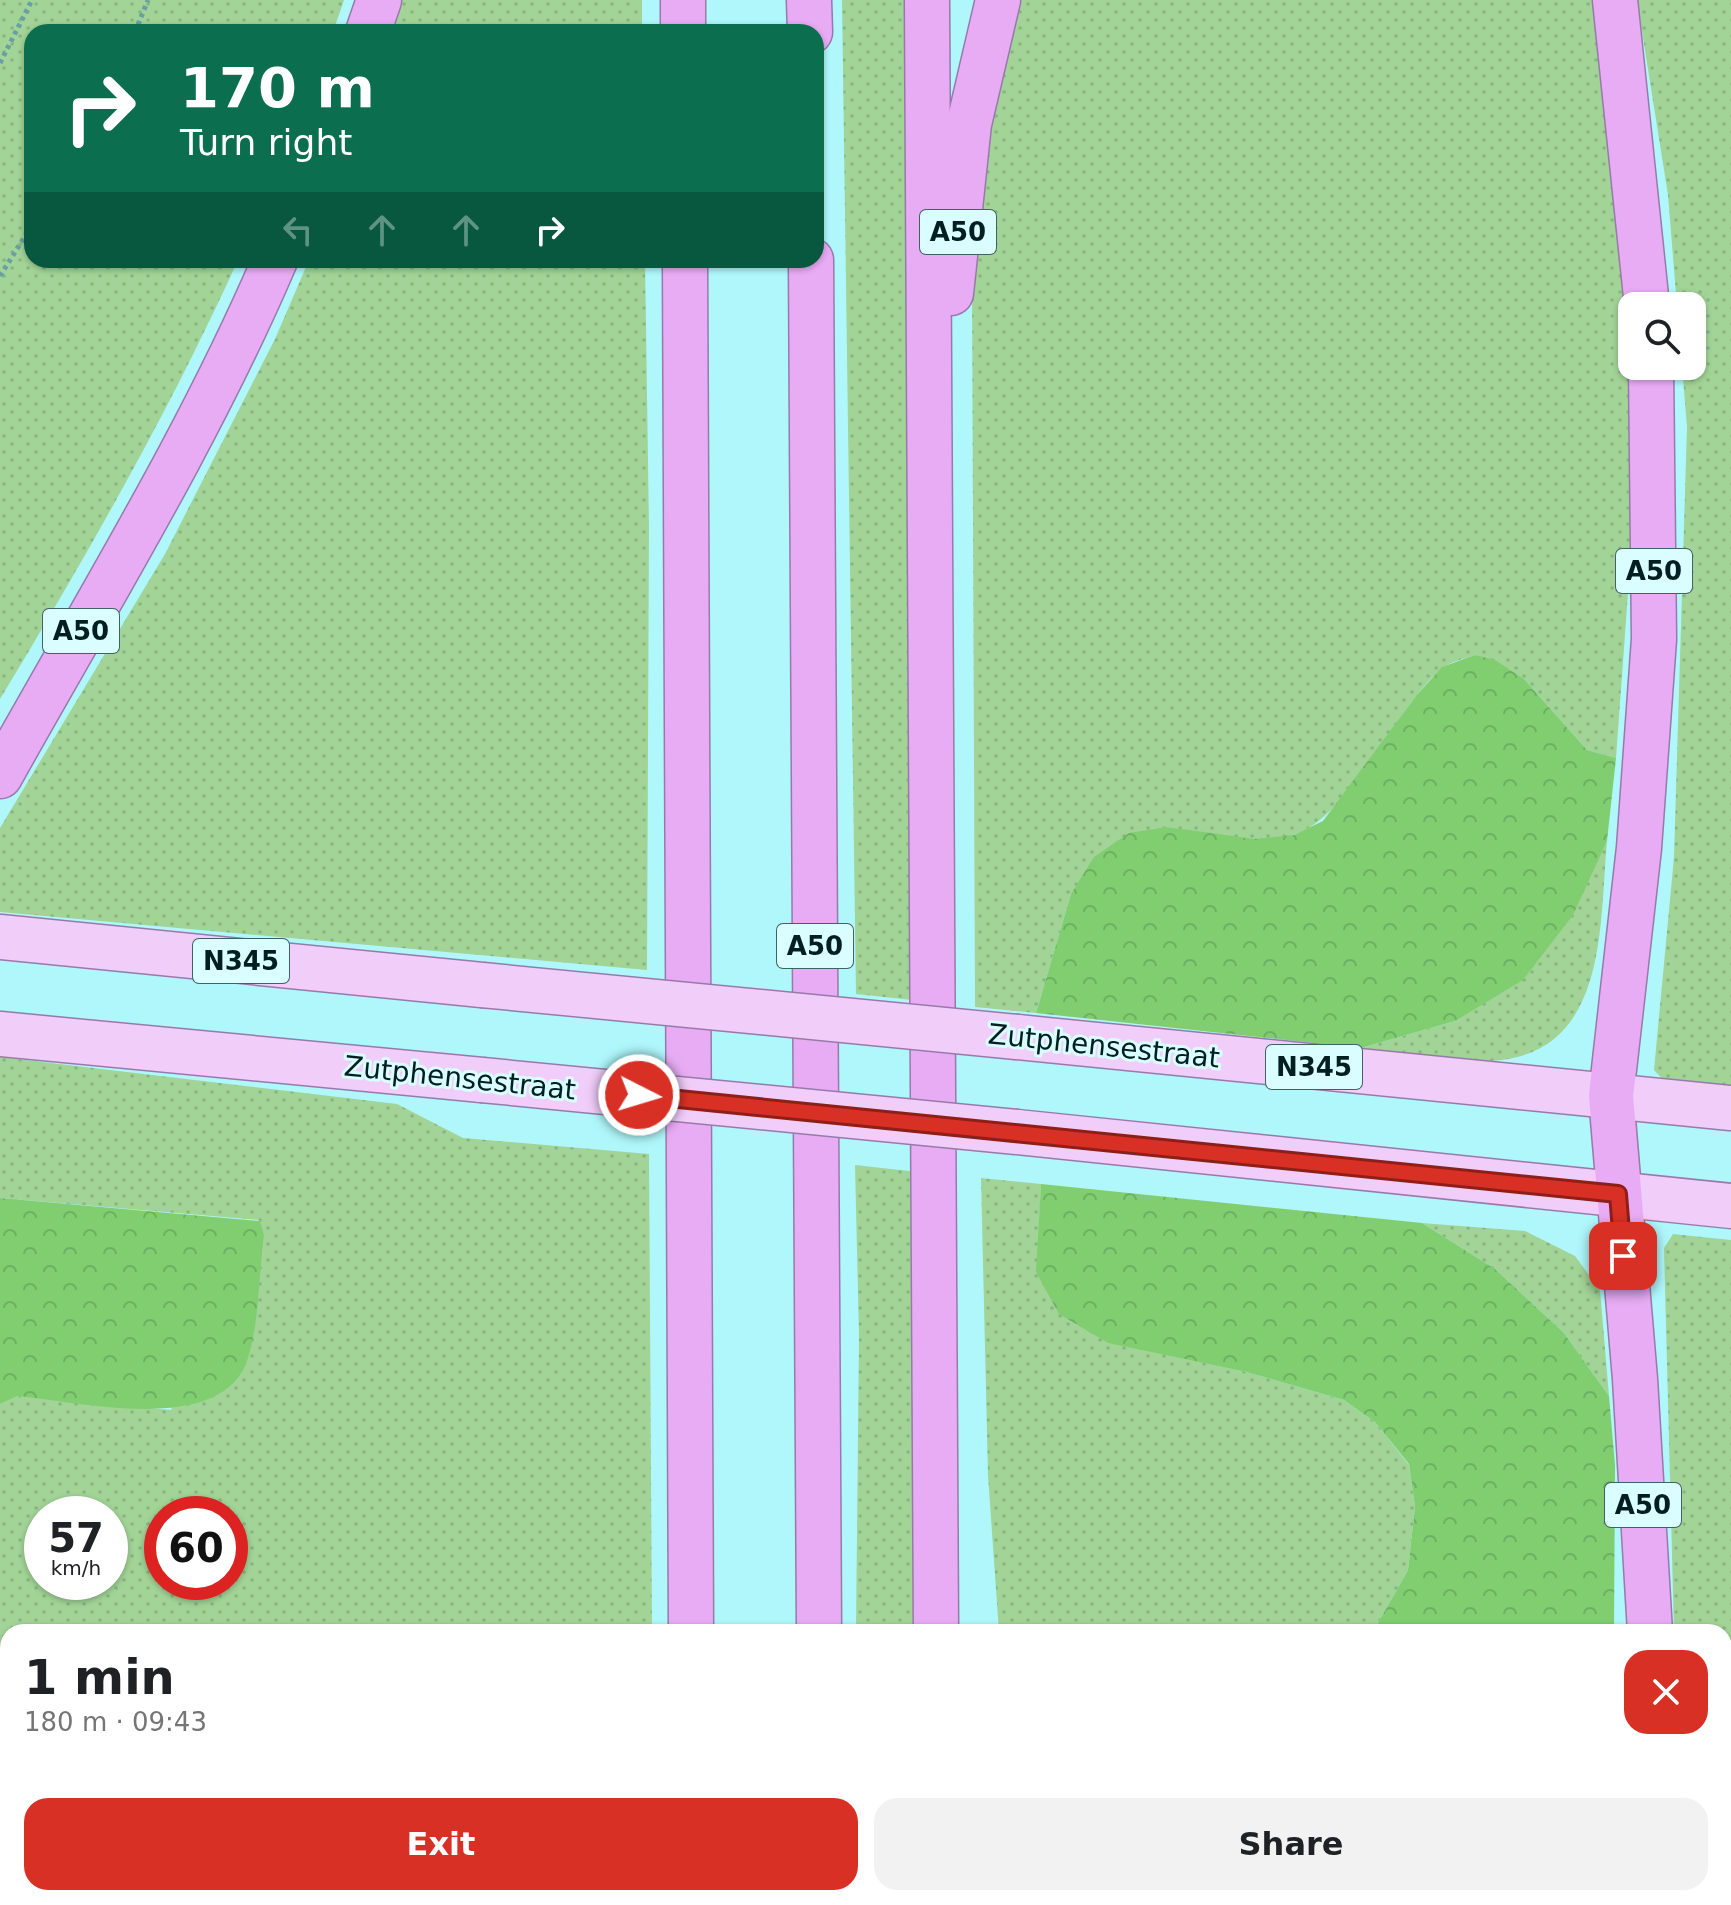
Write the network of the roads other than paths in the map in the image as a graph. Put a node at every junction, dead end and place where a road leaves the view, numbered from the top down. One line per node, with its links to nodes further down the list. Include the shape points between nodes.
1 (379, 0): 7 (highway)
2 (683, 0): 8 (highway)
3 (809, 0): 9 (highway)
4 (927, 0): 15 (highway, A50)
5 (998, 0): 15 (highway, A50, via 969,124)
6 (1615, 0): 13 (highway)
7 (371, 24)
8 (683, 24)
9 (810, 24)
10 (272, 268): 16 (highway, A50, via 161,485)
11 (685, 268): 24 (highway)
12 (811, 268): 25 (highway, A50)
13 (1646, 292)
14 (1651, 380): 19 (highway, A50, via 1654,639 1640,834)
15 (927, 465): 23 (highway, A50)
16 (0, 776)
17 (0, 937): 19 (main road, Zutphensestraat / N345, bridge)
18 (0, 1034): 21 (main road, Zutphensestraat, bridge)
19 (1611, 1096): 20 (main road, Zutphensestraat / N345); 21 (highway)
20 (1731, 1108)
21 (1618, 1194): 22 (main road, Zutphensestraat); 28 (highway, A50)
22 (1731, 1206)
23 (935, 1523): 26 (highway, A50); 27 (highway, A50)
24 (691, 1624)
25 (819, 1624)
26 (936, 1624)
27 (946, 1624)
28 (1650, 1624)

